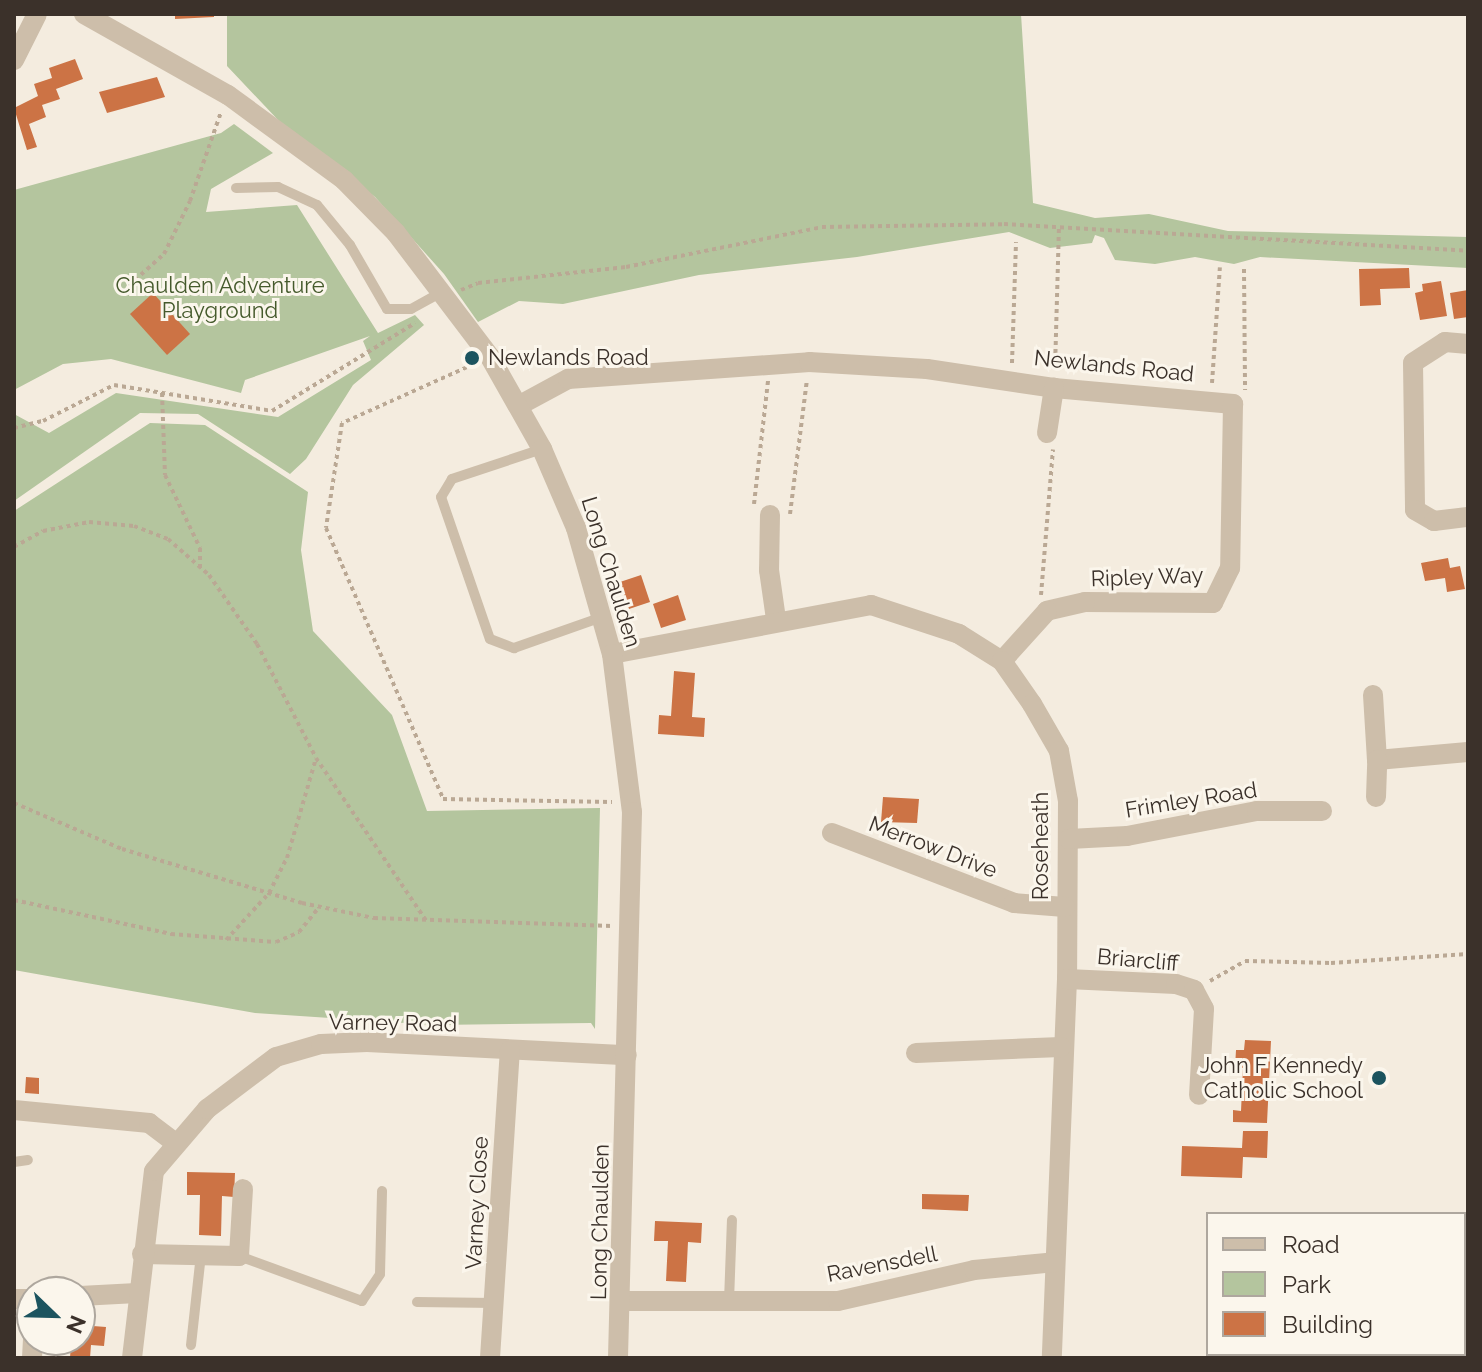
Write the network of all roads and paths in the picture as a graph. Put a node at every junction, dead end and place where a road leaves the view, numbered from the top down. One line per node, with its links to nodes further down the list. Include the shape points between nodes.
1 (37, 14): 3 (street)
2 (91, 15): 4 (street, Long Chaulden)
3 (14, 60)
4 (228, 95): 11 (path, via 190,201 164,254); 12 (street, Long Chaulden, via 344,180)
5 (236, 188): 12 (lane, via 278,187 317,205 350,245 387,309 411,309)
6 (1059, 228): 8 (path); 12 (path, via 822,227 626,267 478,283); 18 (path)
7 (1016, 242): 17 (path)
8 (1468, 251)
9 (1220, 267): 20 (path)
10 (1244, 269): 21 (path, via 1245,395)
11 (135, 280)
12 (446, 294): 14 (street, Long Chaulden); 19 (path, via 392,342 272,411)
13 (1468, 344): 27 (street, via 1445,342 1413,363 1415,510 1434,521)
14 (490, 357): 22 (street, Long Chaulden); 41 (path, via 342,423 326,528 443,799)
15 (809, 362): 16 (street, Newlands Road); 17 (street, Newlands Road); 26 (path, via 790,515)
16 (770, 364): 22 (street, Newlands Road, via 568,379); 26 (path, via 753,515)
17 (1011, 378): 18 (street, Newlands Road)
18 (1054, 388): 20 (street, Newlands Road); 24 (street)
19 (162, 393): 23 (path, via 114,385 43,421); 29 (path, via 165,475 200,548)
20 (1211, 401): 21 (street, Newlands Road)
21 (1233, 404): 30 (street, Ripley Way, via 1230,568 1213,603 1085,602)
22 (518, 406): 25 (street, Long Chaulden)
23 (14, 428)
24 (1047, 433): 30 (path, via 1054,442 1041,598)
25 (542, 449): 31 (street, Long Chaulden, via 576,528); 31 (lane, via 452,479 441,497 490,639 514,648)
26 (770, 515): 32 (street, via 769,570)
27 (1468, 517)
28 (14, 547): 29 (path, via 43,531 89,522 134,526 168,539)
29 (200, 567): 37 (path, via 257,644)
30 (1047, 611): 34 (street)
31 (602, 617): 33 (street, Long Chaulden)
32 (776, 619): 33 (street, Roseheath); 34 (street, Roseheath, via 871,605 917,616)
33 (612, 654): 41 (street, Long Chaulden)
34 (1002, 661): 44 (street, Roseheath, via 1059,751)
35 (1373, 695): 38 (street)
36 (1468, 752): 38 (street)
37 (316, 758): 45 (path, via 287,858); 49 (path)
38 (1377, 760): 39 (street)
39 (1376, 797)
40 (14, 803): 45 (path, via 122,849)
41 (630, 803): 50 (street, Long Chaulden)
42 (1322, 811): 44 (street, Frimley Road, via 1257,811 1127,836)
43 (832, 833): 48 (street, Merrow Drive, via 1014,903)
44 (1069, 839): 48 (street, Roseheath)
45 (269, 893): 47 (path); 51 (path)
46 (14, 900): 51 (path)
47 (319, 907): 49 (path); 51 (path, via 299,932 276,942)
48 (1065, 907): 53 (street, Roseheath)
49 (427, 922): 50 (path)
50 (629, 926): 58 (street, Long Chaulden)
51 (226, 940)
52 (1468, 954): 54 (path, via 1331,963 1245,961)
53 (1067, 979): 54 (street, Briarcliff, via 1176,984); 55 (street, Roseheath)
54 (1194, 990): 59 (street, Briarcliff, via 1204,1009)
55 (1061, 1047): 57 (street); 70 (street, Roseheath)
56 (510, 1051): 58 (street, Varney Road); 61 (street, Varney Road, via 367,1042 306,1048 276,1057 207,1109); 76 (street, Varney Close)
57 (916, 1053)
58 (627, 1055): 73 (street, Long Chaulden)
59 (1199, 1095)
60 (14, 1110): 61 (street, via 149,1123)
61 (176, 1143): 67 (street, Varney Road, via 154,1171)
62 (28, 1160): 63 (lane)
63 (14, 1162)
64 (243, 1189): 69 (street)
65 (382, 1191): 69 (lane, via 380,1274 362,1301)
66 (732, 1220): 74 (lane)
67 (142, 1254): 68 (street); 71 (street, Varney Road)
68 (201, 1255): 69 (street); 77 (lane)
69 (239, 1256)
70 (1055, 1262): 74 (street, Ravensdell, via 974,1270 838,1301); 81 (street, Roseheath)
71 (137, 1293): 72 (street); 78 (street, Varney Road)
72 (96, 1295)
73 (622, 1301): 74 (street, Ravensdell); 80 (street, Long Chaulden)
74 (729, 1301)
75 (417, 1302): 76 (lane)
76 (495, 1303): 79 (street, Varney Close)
77 (191, 1345)
78 (132, 1358)
79 (490, 1358)
80 (618, 1358)
81 (1052, 1358)

